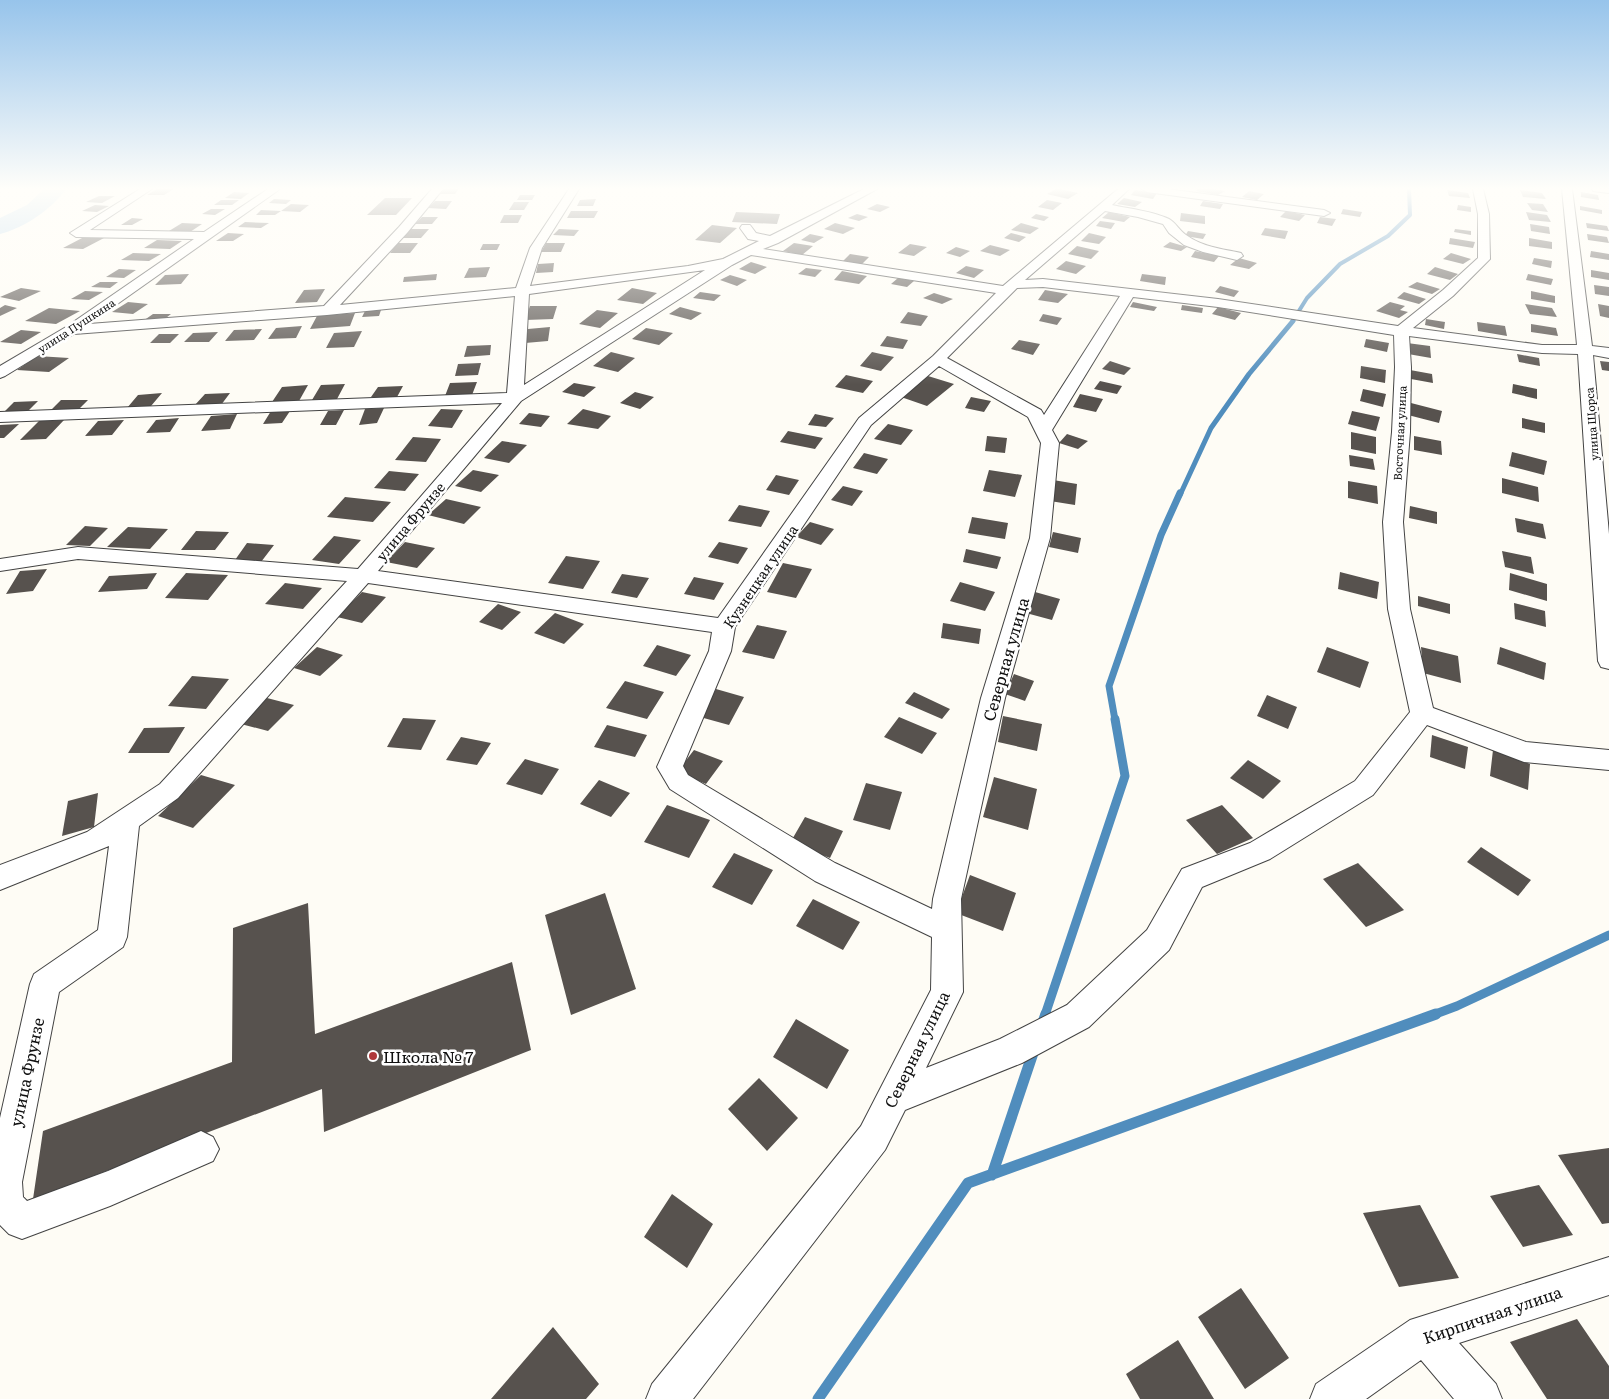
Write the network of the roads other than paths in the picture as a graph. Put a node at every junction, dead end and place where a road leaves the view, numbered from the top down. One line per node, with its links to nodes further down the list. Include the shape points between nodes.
1 (181, 254): 16 (street, улица Пушкина)
2 (380, 254): 15 (street)
3 (534, 254): 13 (street)
4 (740, 254): 11 (street, улица Фрунзе)
5 (782, 254): 12 (street)
6 (1048, 254): 12 (street, Кузнецкая улица)
7 (1231, 254): 10 (street)
8 (1484, 254): 17 (street, via 1484,259 1448,293)
9 (1575, 254): 18 (street, улица Щорса)
10 (1237, 256)
11 (720, 261): 13 (street, улица Фрунзе, via 688,270); 22 (street, улица Фрунзе)
12 (1010, 287): 14 (street, via 1043,283); 20 (street, Кузнецкая улица)
13 (522, 291): 15 (street, улица Фрунзе); 22 (street)
14 (1129, 293): 17 (street); 24 (street)
15 (327, 310): 16 (street, улица Фрунзе)
16 (71, 330): 21 (street, улица Пушкина)
17 (1400, 331): 18 (street, via 1542,349); 29 (street, Восточная улица, via 1401,432 1393,522 1399,609)
18 (1586, 350): 19 (street); 28 (street, улица Щорса)
19 (1609, 353)
20 (938, 359): 24 (street, Северная улица, via 1035,414); 27 (street, Кузнецкая улица, via 865,422)
21 (0, 373)
22 (515, 398): 23 (street); 26 (street, улица Фрунзе)
23 (0, 417)
24 (1043, 430): 33 (street, Северная улица, via 1050,443 1040,538 993,698 947,899)
25 (0, 565): 26 (street, via 78,553)
26 (363, 576): 27 (street); 31 (street, улица Фрунзе, via 169,791)
27 (724, 626): 33 (street, Кузнецкая улица, via 720,651 670,767 679,782 825,872)
28 (1609, 661)
29 (1422, 714): 30 (street, via 1524,752); 34 (street, via 1364,788 1260,851 1192,878 1158,940 1078,1016 1010,1051)
30 (1609, 760)
31 (126, 820): 32 (street, улица Фрунзе, via 97,840); 35 (street, улица Фрунзе, via 112,938 45,984 4,1182 6,1206 22,1221)
32 (0, 878)
33 (947, 930): 34 (street, Северная улица, via 947,992)
34 (893, 1098): 38 (street, Северная улица, via 873,1138)
35 (201, 1149)
36 (1609, 1276): 37 (street, Кирпичная улица)
37 (1424, 1334): 39 (street, Кирпичная улица); 40 (street)
38 (667, 1399)
39 (1331, 1399)
40 (1481, 1399)

